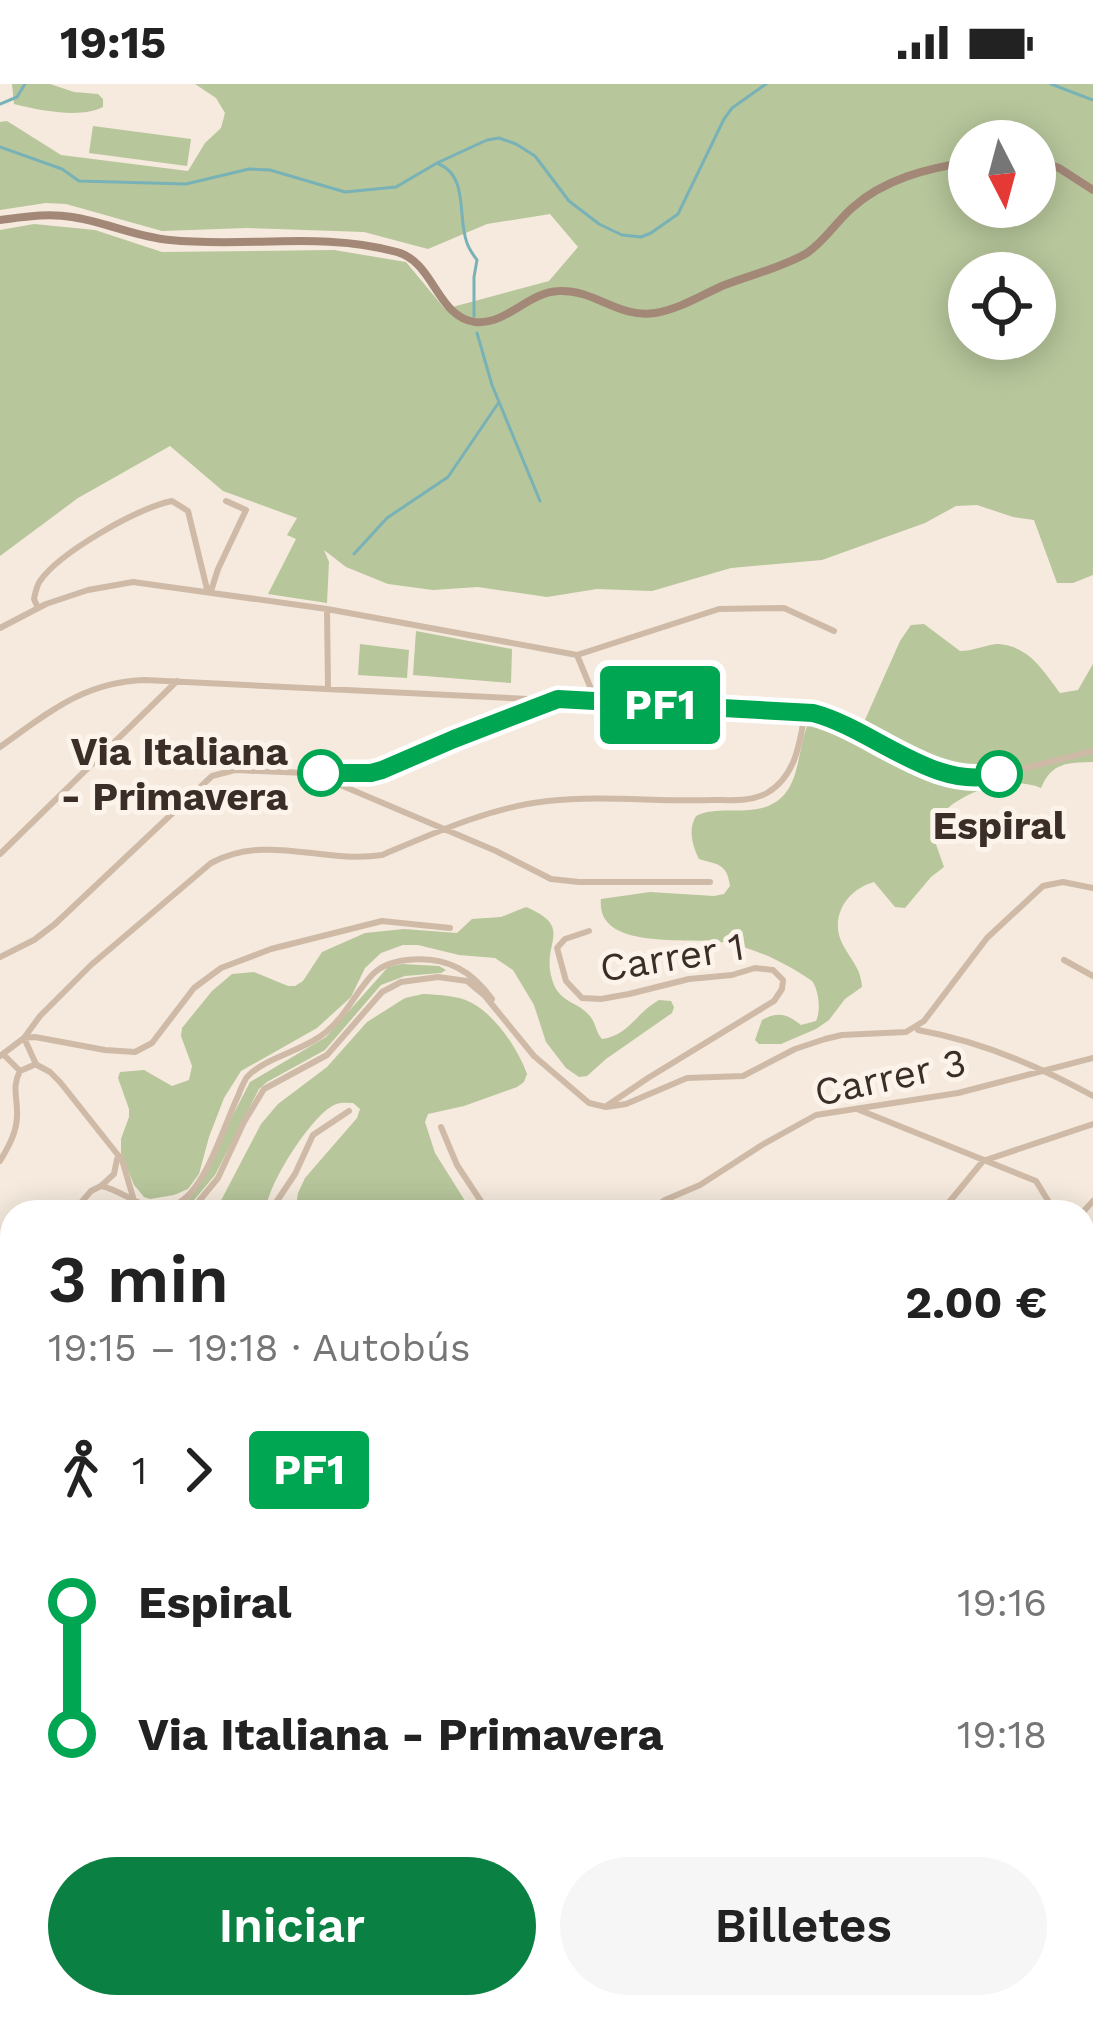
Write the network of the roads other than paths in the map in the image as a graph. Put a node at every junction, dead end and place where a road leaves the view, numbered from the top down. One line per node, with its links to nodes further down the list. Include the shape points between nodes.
1 (948, 166): 4 (main road, via 902,178 860,202 806,254 646,314 560,291 500,318 472,321 453,311 421,266 395,251 168,240 59,216)
2 (1056, 167): 3 (main road)
3 (1093, 190)
4 (0, 220)
5 (226, 501): 6 (street, via 246,510)
6 (209, 591): 7 (street, via 134,582); 7 (street, via 188,511 172,502 64,557 38,583); 8 (street)
7 (38, 608): 9 (street)
8 (327, 609): 11 (street); 13 (street)
9 (0, 628)
10 (834, 632): 11 (street, via 784,608 719,609)
11 (577, 655): 15 (street)
12 (177, 681): 13 (street); 17 (street, via 89,689); 21 (street)
13 (328, 688): 14 (street)
14 (558, 699): 15 (street); 19 (street, via 382,770)
15 (596, 701): 16 (street)
16 (805, 713): 18 (street, via 960,778); 20 (street, via 789,771 754,798 554,800)
17 (0, 747)
18 (1093, 752)
19 (328, 774): 20 (street); 26 (street, via 212,776 55,924)
20 (446, 831): 22 (street, via 551,879); 33 (street, via 361,858 232,852 91,965)
21 (0, 854)
22 (710, 882)
23 (1093, 887): 30 (street, via 1043,886 987,938)
24 (450, 928): 33 (street, via 382,921 221,968 135,1052)
25 (590, 931): 40 (street, Carrer 1, via 557,948 566,981 582,998 755,968 783,980 774,1001)
26 (0, 957)
27 (1064, 959): 28 (street)
28 (1093, 976)
29 (499, 1012): 40 (street, via 534,1056); 51 (street, via 460,969 412,961 380,968 328,1030 247,1078); 52 (street, via 458,979 389,986 327,1055 264,1089)
30 (929, 1015): 31 (street); 32 (street)
31 (914, 1030): 32 (street); 40 (street, via 842,1035 743,1076 687,1078)
32 (946, 1035): 38 (street)
33 (24, 1038): 34 (street); 36 (street)
34 (2, 1055): 37 (street)
35 (1093, 1058): 38 (street, Carrer 3)
36 (36, 1064): 37 (street); 45 (street)
37 (20, 1071): 46 (street, via 18,1117)
38 (1046, 1071): 39 (street); 41 (street, Carrer 3)
39 (1093, 1096)
40 (606, 1107)
41 (854, 1108): 47 (street); 55 (street, Carrer 3, via 816,1115)
42 (349, 1111): 53 (street, via 313,1135)
43 (1093, 1124): 47 (street)
44 (441, 1127): 54 (street)
45 (117, 1155): 48 (street, via 114,1174); 50 (street)
46 (0, 1161)
47 (983, 1162): 56 (street); 57 (street, via 1036,1180)
48 (101, 1186): 49 (street); 50 (street)
49 (83, 1200)
50 (134, 1200)
51 (182, 1200)
52 (200, 1200)
53 (278, 1200)
54 (480, 1200)
55 (665, 1200)
56 (950, 1200)
57 (1047, 1200)

